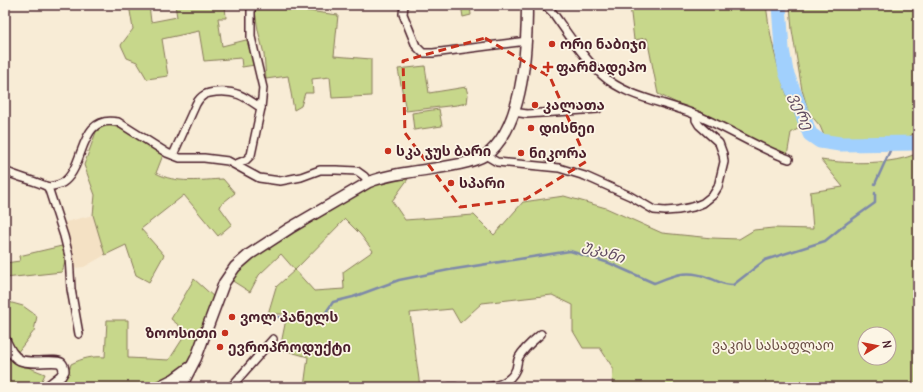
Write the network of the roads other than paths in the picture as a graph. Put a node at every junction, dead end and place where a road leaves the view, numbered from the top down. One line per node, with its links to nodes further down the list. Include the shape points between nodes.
1 (251, 5): 6 (street, via 251,37 263,88)
2 (404, 5): 5 (street, via 403,14 416,46 423,53 433,54)
3 (527, 5): 5 (main road)
4 (542, 5): 9 (street, via 553,13 585,56 608,80 638,95)
5 (527, 41): 8 (main road, via 525,66)
6 (261, 108): 10 (street, via 234,92 206,93 196,104); 13 (street, via 251,155)
7 (598, 109): 8 (street, via 527,114)
8 (513, 112): 11 (main road, via 510,123 499,141)
9 (696, 115): 11 (street, via 699,125 719,143 724,162 718,187 713,195 703,203 678,210 654,210 586,176 559,168 496,162); 12 (street, via 771,153)
10 (174, 155): 13 (street, via 187,159 220,159); 16 (street, via 118,122 100,122 91,129 74,169 65,182)
11 (485, 156): 15 (main road, via 469,162 396,174)
12 (789, 159)
13 (236, 164): 15 (street, via 259,178 275,181 320,170 336,170 357,172)
14 (5, 171): 16 (street)
15 (369, 182): 21 (main road, via 290,228 235,267 221,290)
16 (48, 187): 17 (street, via 69,256 71,289)
17 (79, 334)
18 (541, 334): 28 (street, via 519,357 512,377 503,384)
19 (273, 339): 25 (street)
20 (5, 340): 22 (street, via 14,356 20,360 61,363 64,371)
21 (193, 364): 23 (main road, via 183,374); 24 (main road)
22 (47, 387)
23 (158, 387)
24 (181, 387)
25 (231, 387)
26 (450, 387): 27 (street)
27 (455, 387)
28 (485, 387)

